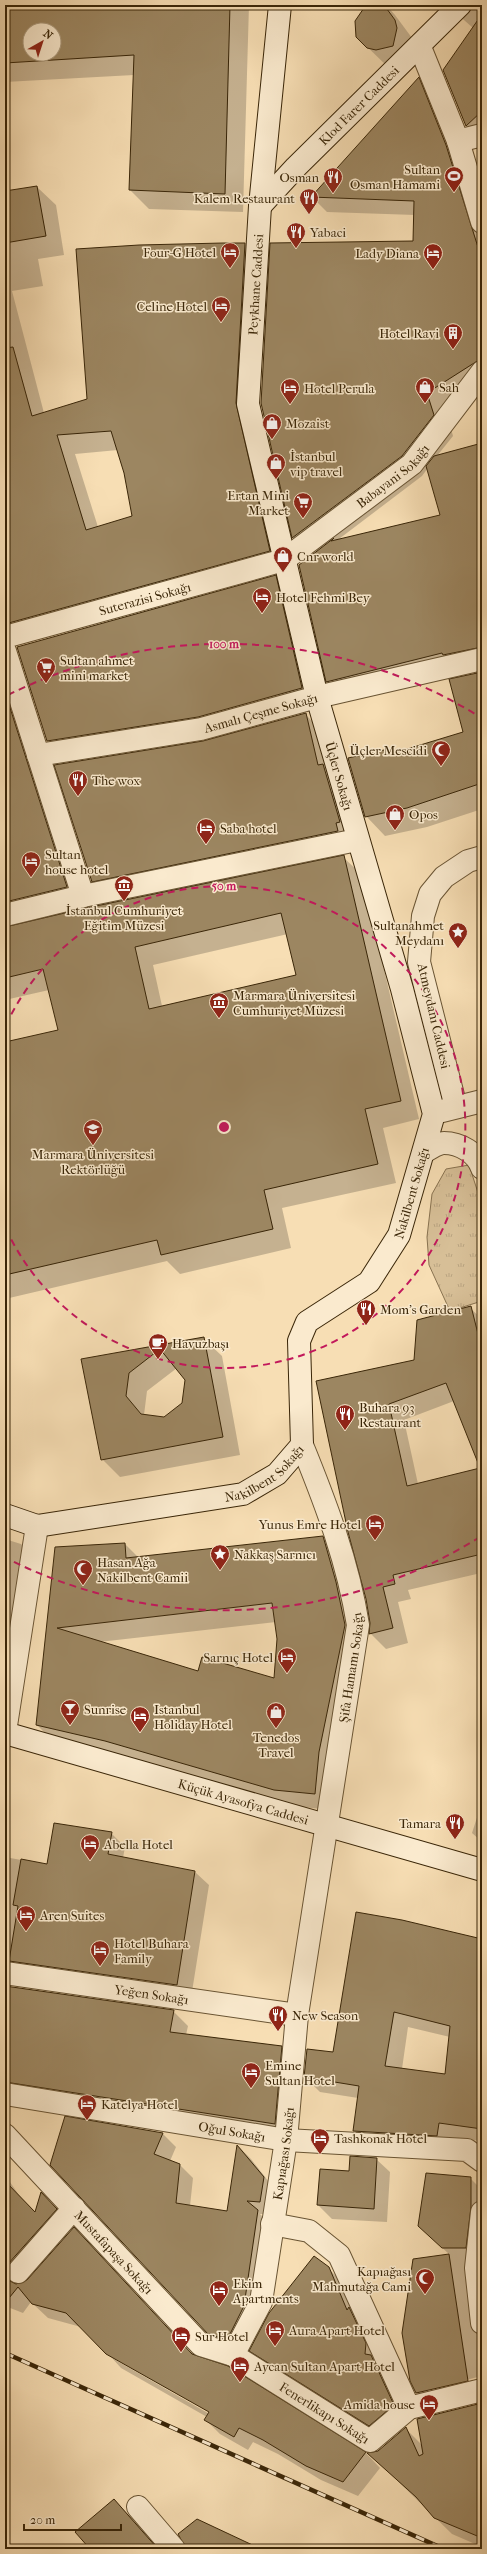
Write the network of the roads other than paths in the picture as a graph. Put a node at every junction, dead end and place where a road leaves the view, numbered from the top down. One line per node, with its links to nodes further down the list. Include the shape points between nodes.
1 (280, 5): 6 (street, Peykhane Caddesi)
2 (460, 5): 3 (street, Klod Farer Caddesi)
3 (420, 47): 5 (street); 6 (street, Klod Farer Caddesi, via 296,167)
4 (482, 135): 5 (street)
5 (458, 140): 7 (street)
6 (260, 206): 9 (street, Peykhane Caddesi, via 248,404)
7 (482, 222)
8 (482, 372): 9 (street, Babayani Sokağı, via 412,464)
9 (284, 560): 10 (street, Suterazisi Sokağı); 13 (street, Üçler Sokağı)
10 (5, 637)
11 (5, 651): 14 (street)
12 (482, 659): 13 (street, Asmalı Çeşme Sokağı)
13 (317, 697): 14 (street, Asmalı Çeşme Sokağı, via 201,729); 15 (street, Üçler Sokağı)
14 (38, 755): 17 (street)
15 (357, 840): 17 (street); 19 (street, Üçler Sokağı)
16 (482, 857): 21 (street, Atmeydanı Caddesi, via 468,861 444,877 430,894 423,916 419,962)
17 (83, 896): 18 (street)
18 (5, 915)
19 (402, 989): 22 (street, Nakilbent Sokağı)
20 (482, 1101): 21 (street)
21 (456, 1107): 22 (street)
22 (434, 1114): 23 (street, Nakilbent Sokağı)
23 (424, 1152): 24 (street, via 443,1142 462,1146 479,1159); 25 (street, Nakilbent Sokağı, via 399,1235 369,1282 307,1322 299,1341)
24 (482, 1168)
25 (302, 1445): 27 (street, Nakilbent Sokağı, via 277,1474 242,1494); 29 (street, Şifa Hamamı Sokağı, via 326,1504 352,1585 358,1625)
26 (5, 1515): 27 (street, Nakilbent Sokağı)
27 (37, 1526): 28 (street)
28 (5, 1732): 29 (street, Küçük Ayasofya Caddesi)
29 (327, 1825): 30 (street, Küçük Ayasofya Caddesi); 32 (street, Kapıağası Sokağı)
30 (482, 1870)
31 (5, 1973): 32 (street, Yeğen Sokağı)
32 (297, 2016): 35 (street, Kapıağası Sokağı)
33 (5, 2094): 35 (street, Oğul Sokağı)
34 (5, 2135): 37 (street, Mustafapaşa Sokağı)
35 (286, 2140): 36 (street, Oğul Sokağı, via 467,2150); 39 (street, Kapıağası Sokağı)
36 (482, 2161)
37 (74, 2208): 40 (street); 42 (street, Mustafapaşa Sokağı, via 201,2345)
38 (482, 2212): 41 (street, via 476,2268)
39 (272, 2224): 42 (street, Kapıağası Sokağı, via 261,2302); 44 (street, via 309,2231 339,2255)
40 (18, 2272)
41 (482, 2323)
42 (232, 2355): 44 (street, Fenerlikapı Sokağı, via 370,2441)
43 (482, 2390): 44 (street, Fenerlikapı Sokağı)
44 (409, 2408)
45 (138, 2507): 46 (street)
46 (174, 2549)

